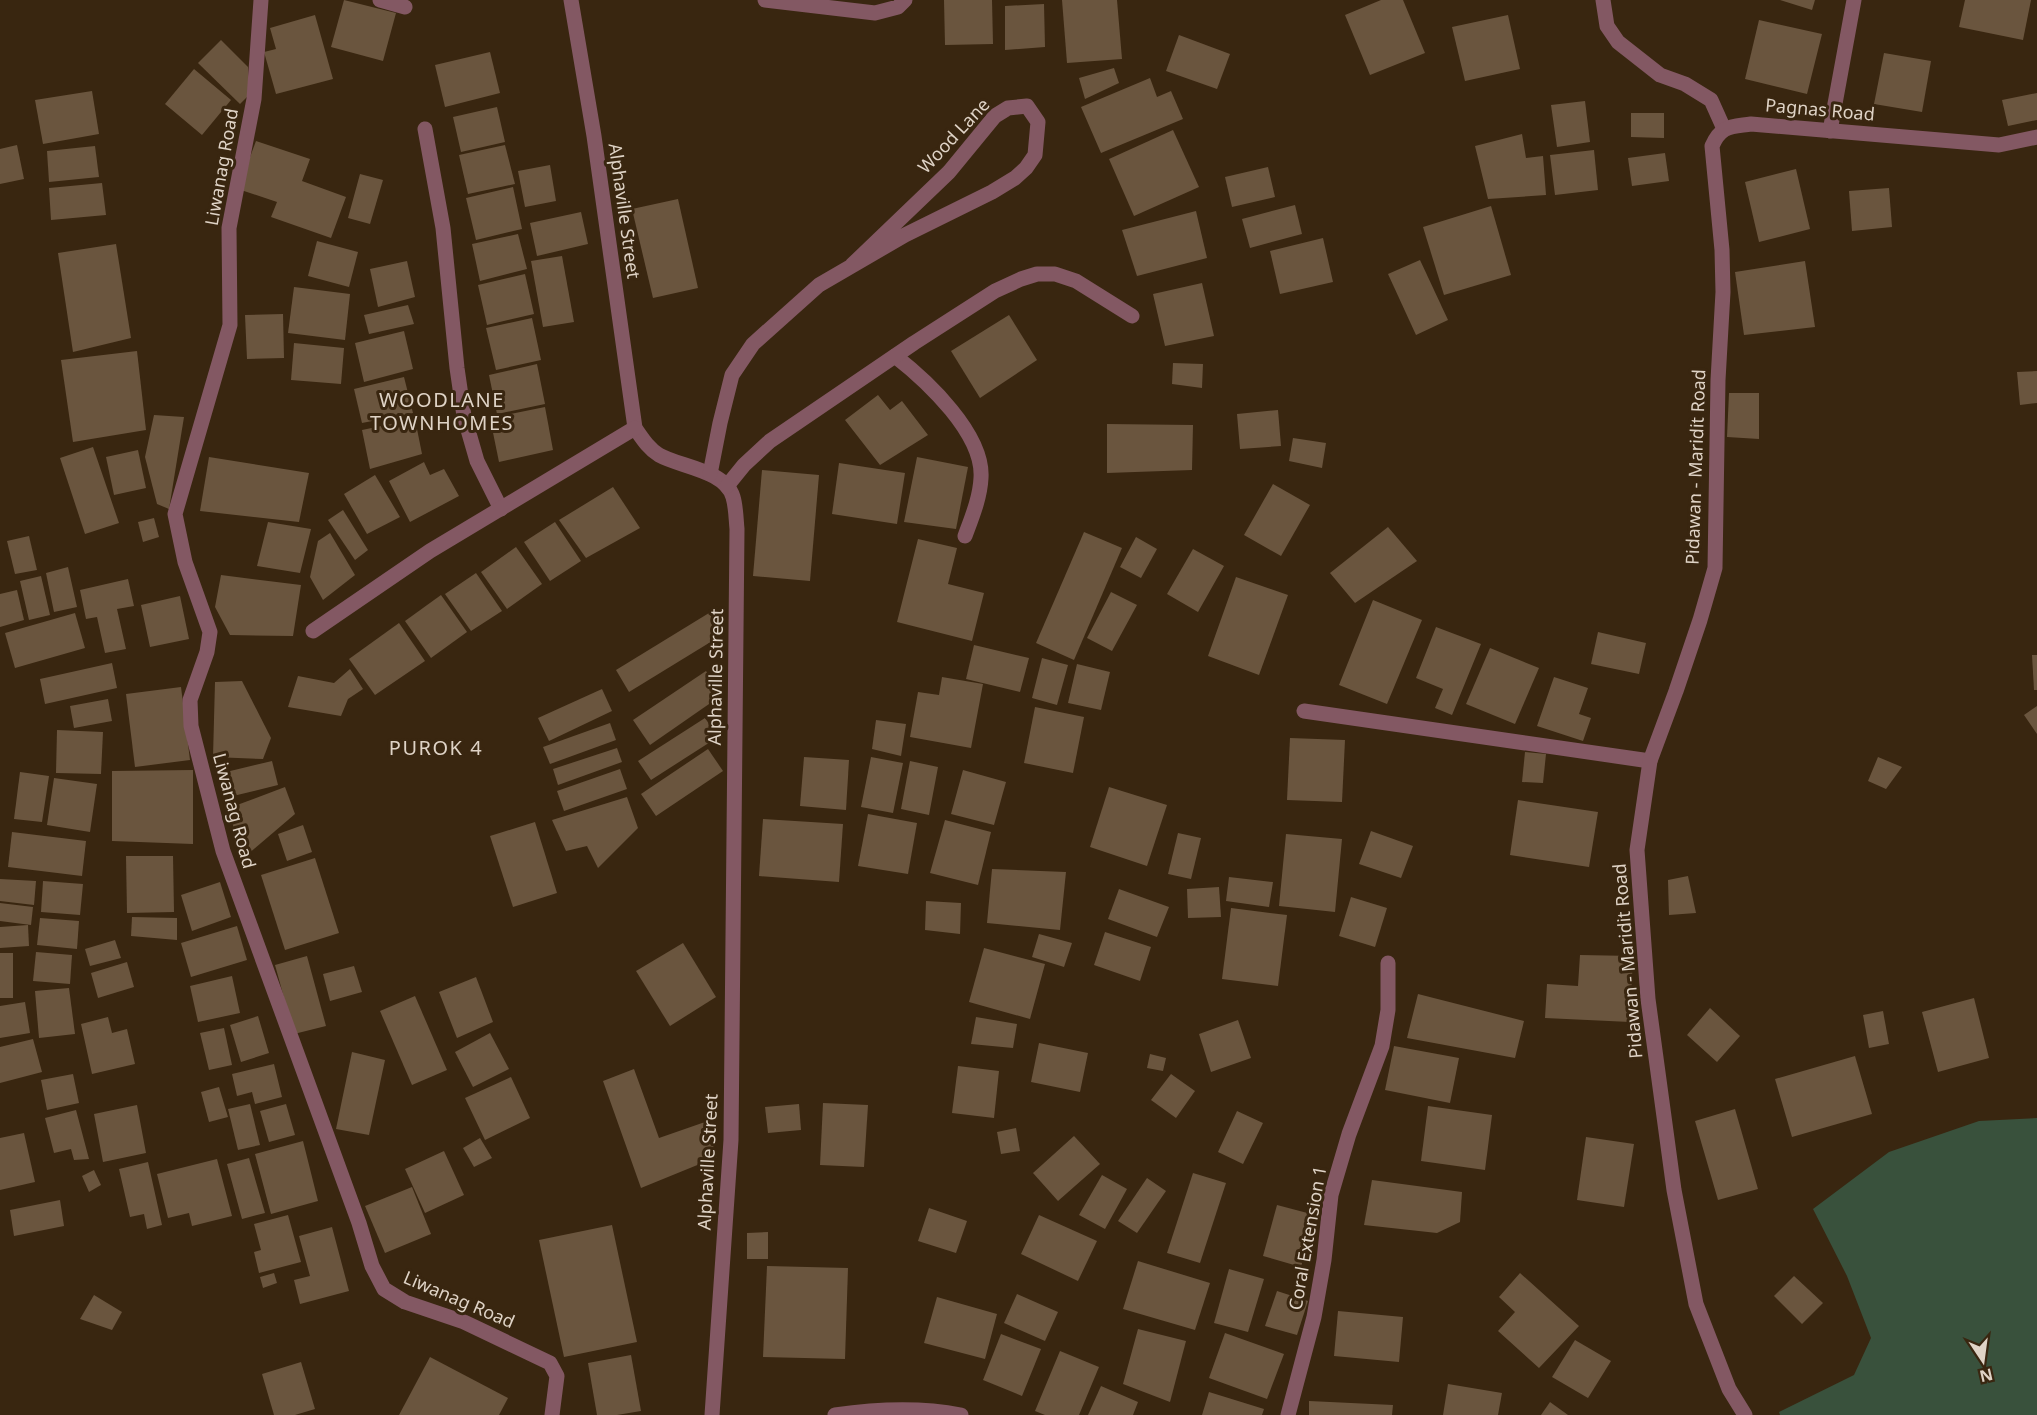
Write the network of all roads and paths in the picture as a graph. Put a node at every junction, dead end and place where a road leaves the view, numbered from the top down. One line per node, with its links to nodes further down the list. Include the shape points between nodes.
1 (261, 0): 25 (street, Liwanag Road, via 254,99 230,228 230,325 175,514 185,562 210,632 190,700 191,726 223,851 372,1266 384,1289 405,1302 464,1322 550,1363 556,1376)
2 (380, 0): 8 (street)
3 (572, 0): 16 (street, Alphaville Street)
4 (765, 0): 5 (street, via 875,13 898,7)
5 (905, 0)
6 (1603, 0): 10 (street, via 1607,26 1618,42 1660,75 1711,100)
7 (1854, 0): 11 (street)
8 (405, 7)
9 (425, 129): 19 (street, via 443,228 464,416 477,461)
10 (1724, 129): 11 (street, Pagnas Road, via 1751,124); 23 (street, Pidawan - Maridit Road, via 1712,146 1723,292 1715,568)
11 (1830, 130): 12 (street, Pagnas Road, via 1999,145)
12 (2037, 137)
13 (852, 265): 13 (street, Wood Lane, via 993,192 1026,168 1035,155 1038,122 1027,106 1008,108 995,116 949,172); 17 (street, Wood Lane, via 819,285 753,344 732,375)
14 (1132, 316): 15 (street, via 1076,281 1055,274 1037,274 995,291)
15 (895, 356): 18 (street, via 770,441); 20 (street, via 948,407 976,450 981,477 978,501)
16 (634, 428): 17 (street, via 659,455); 19 (street)
17 (710, 474): 18 (street)
18 (727, 486): 26 (street, Alphaville Street, via 733,497 737,529 731,1140)
19 (501, 509): 21 (street, via 430,551)
20 (965, 536)
21 (313, 631)
22 (1304, 711): 23 (street)
23 (1650, 761): 30 (street, Pidawan - Maridit Road, via 1636,850 1648,999 1674,1190 1696,1304 1730,1389)
24 (1388, 963): 29 (street, Coral Extension 1, via 1388,1010 1382,1046 1331,1195 1314,1317)
25 (552, 1415)
26 (712, 1415)
27 (835, 1415): 28 (street, via 905,1409)
28 (962, 1415)
29 (1288, 1415)
30 (1745, 1415)

